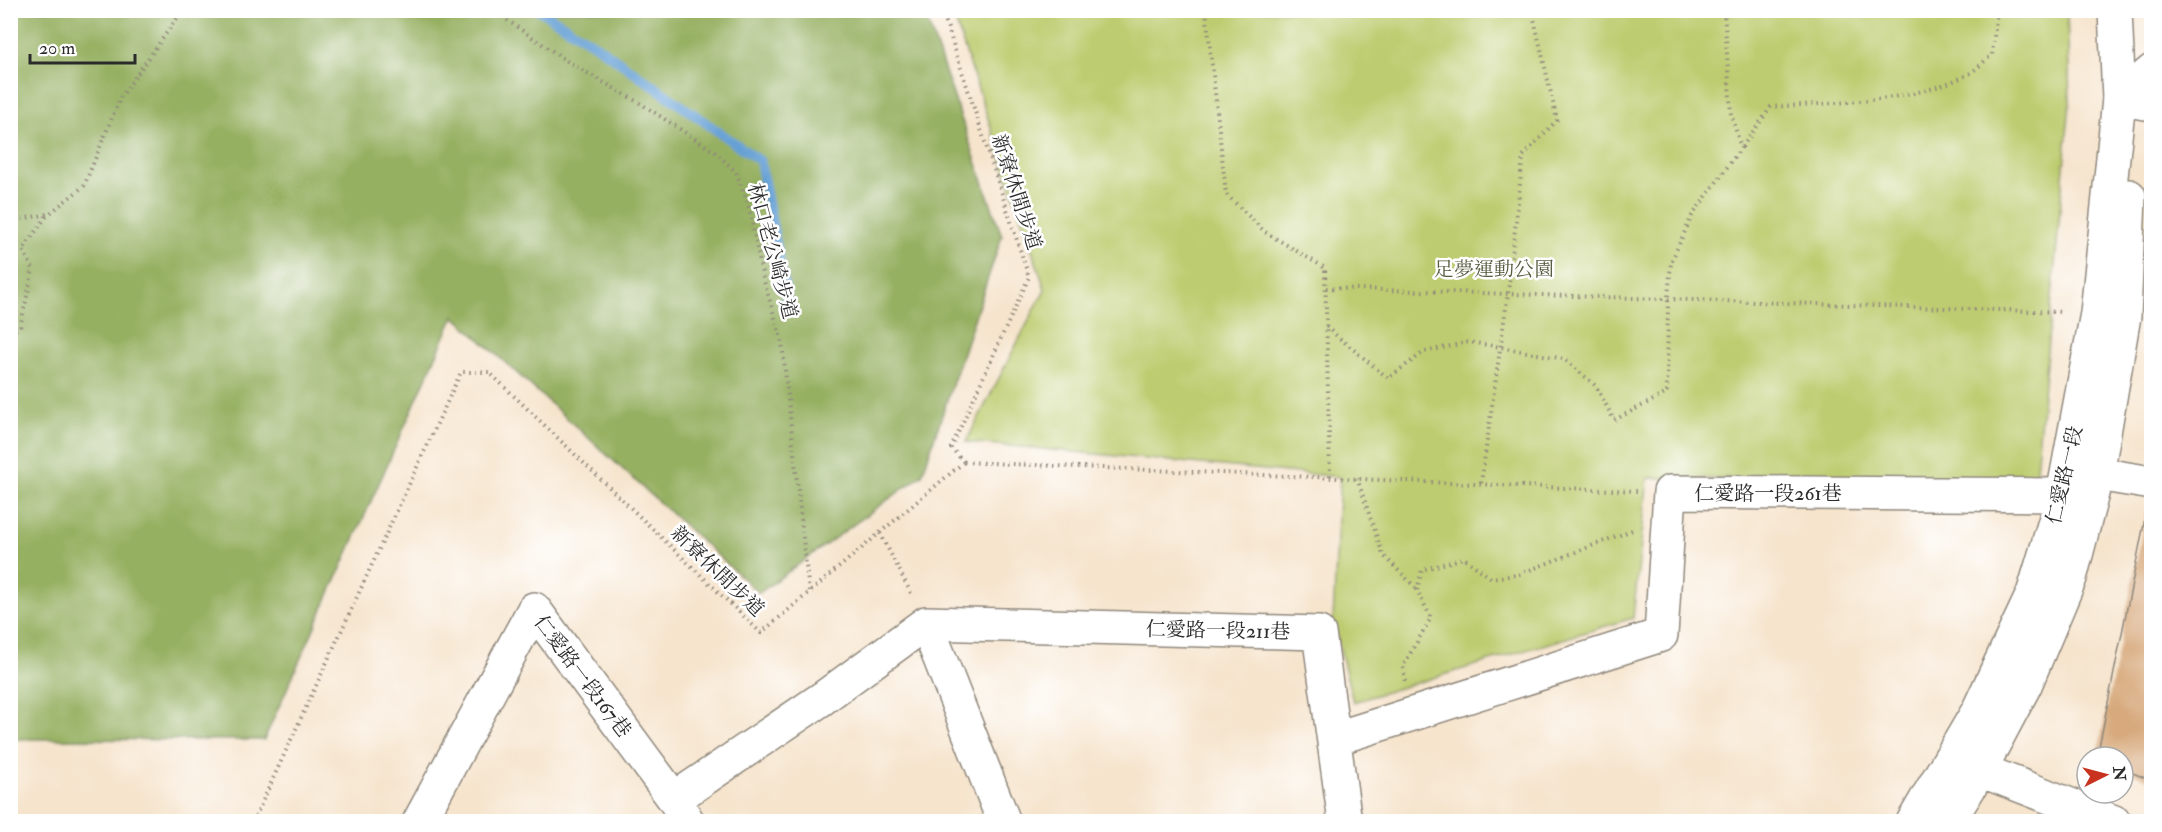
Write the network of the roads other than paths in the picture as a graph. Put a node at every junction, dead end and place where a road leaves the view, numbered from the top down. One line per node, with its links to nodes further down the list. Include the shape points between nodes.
1 (2115, 10): 3 (street, 仁愛路一段)
2 (2151, 71): 3 (street)
3 (2119, 99): 4 (street); 5 (street, 仁愛路一段, via 2130,201 2124,316); 7 (street, 仁愛路一段, via 2097,313)
4 (2151, 104)
5 (2097, 474): 6 (street); 7 (street); 10 (street, 仁愛路一段, via 2070,578 2025,685)
6 (2151, 483)
7 (2062, 495): 9 (street, 仁愛路一段261巷, via 1670,504 1661,635); 15 (street, 仁愛路一段, via 2033,594 1978,711)
8 (926, 623): 9 (street, 仁愛路一段211巷, via 1319,633); 11 (street); 13 (street)
9 (1334, 739): 14 (street, 仁愛路一段211巷)
10 (1980, 770): 16 (street, 仁愛路一段); 17 (street)
11 (681, 810): 12 (street, 仁愛路一段167巷, via 534,609)
12 (419, 822)
13 (1004, 822)
14 (1345, 822)
15 (1913, 822)
16 (1948, 822)
17 (2114, 822)

